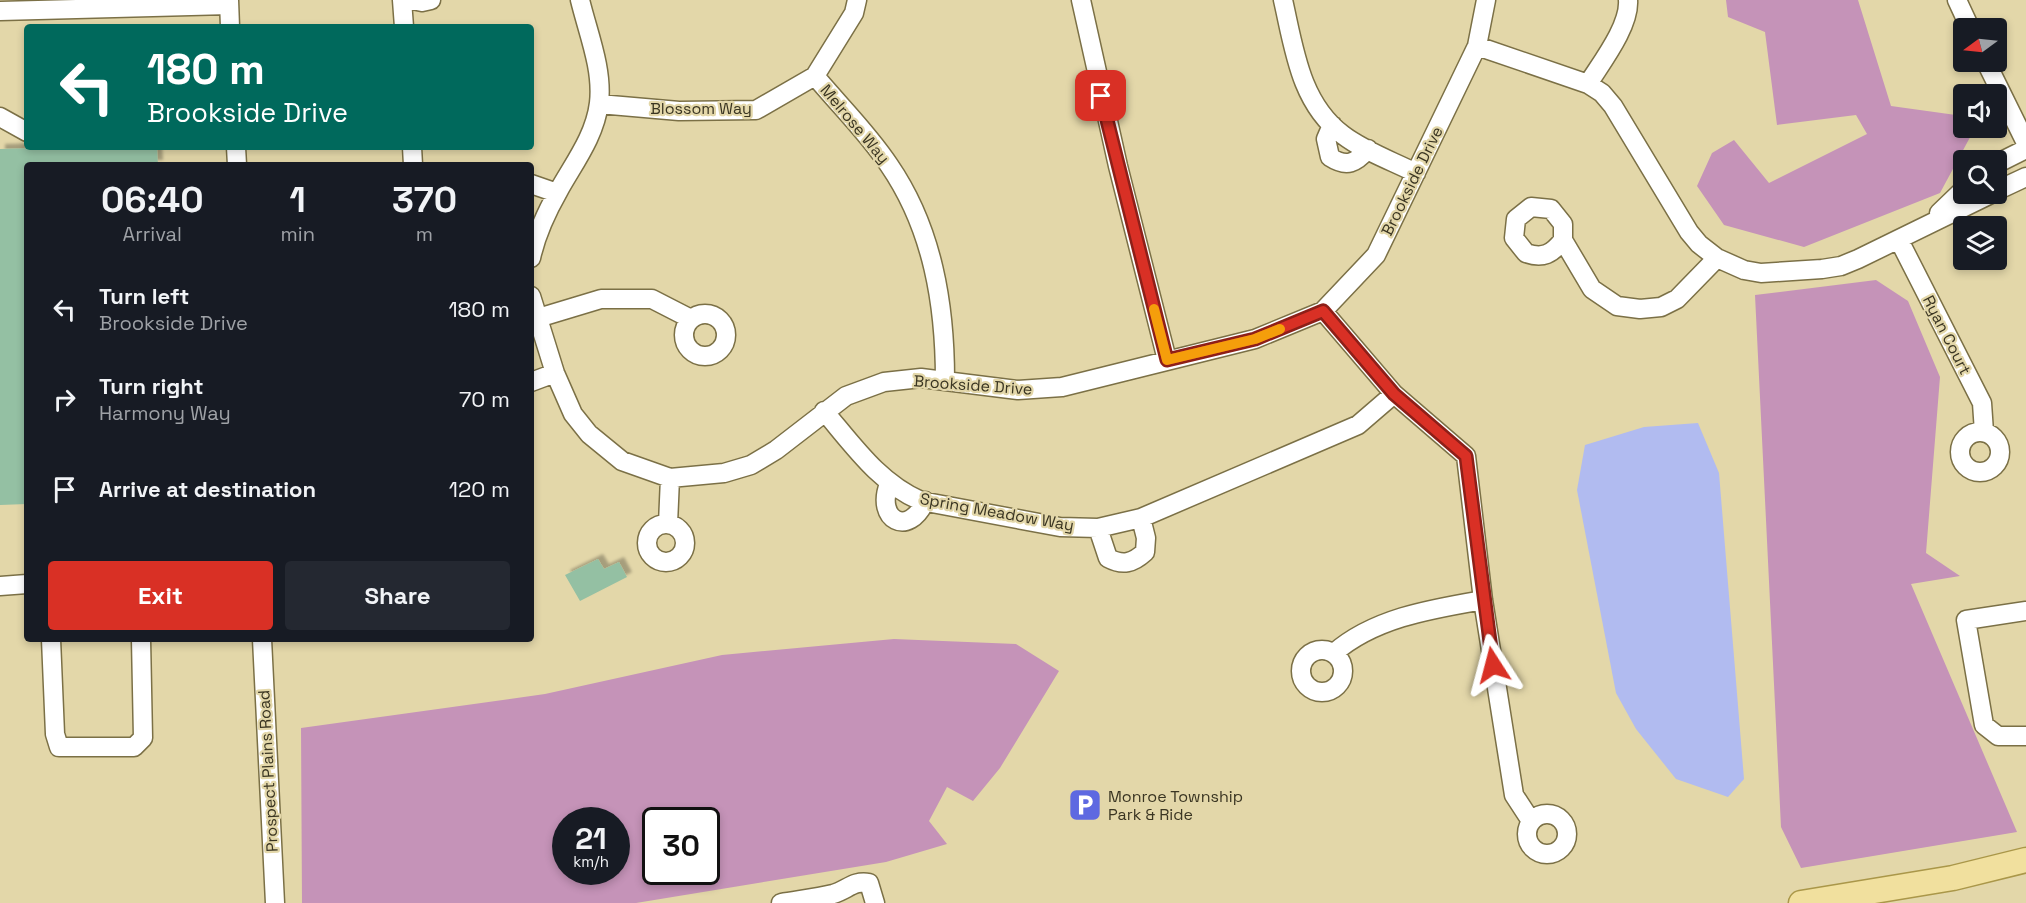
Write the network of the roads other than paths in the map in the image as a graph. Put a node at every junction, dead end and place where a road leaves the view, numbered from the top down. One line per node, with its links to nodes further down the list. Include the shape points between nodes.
1 (402, 0): 15 (street)
2 (412, 0): 3 (street)
3 (431, 0)
4 (580, 0): 20 (street, via 599,78)
5 (857, 0): 18 (street, Blossom Way, via 854,13)
6 (1081, 0): 44 (street)
7 (1283, 0): 22 (street, via 1303,84)
8 (1486, 0): 16 (street, Brookside Drive)
9 (1628, 0): 19 (street, via 1617,36)
10 (1957, 0): 13 (street)
11 (229, 3): 12 (street); 14 (street)
12 (0, 11)
13 (1965, 18)
14 (230, 24)
15 (404, 24)
16 (1477, 46): 19 (street); 28 (street, Brookside Drive)
17 (1991, 72): 24 (street)
18 (815, 76): 20 (street, Blossom Way, via 756,110 679,111); 46 (street, Melrose Way, via 889,165 912,207 931,256 941,301)
19 (1588, 84): 39 (street, via 1613,106 1689,232)
20 (599, 104): 32 (street, via 587,142)
21 (0, 117): 23 (street)
22 (1332, 125): 25 (street, via 1341,135); 25 (street, via 1326,139 1330,157 1348,164 1357,162)
23 (24, 130)
24 (2026, 143)
25 (1368, 149): 28 (street)
26 (2026, 149): 27 (street)
27 (2007, 158)
28 (1416, 173): 41 (street, Brookside Drive, via 1376,255)
29 (2026, 177): 31 (street)
30 (534, 185): 32 (street)
31 (2007, 186)
32 (557, 193): 38 (street)
33 (1953, 200): 35 (street)
34 (1969, 204): 35 (street)
35 (1930, 222): 37 (street)
36 (1563, 240): 39 (street, via 1592,289 1617,306 1640,309 1661,307 1677,299)
37 (1899, 240): 39 (street, via 1841,266 1822,269 1761,273); 50 (street, Ryan Court, via 1982,403)
38 (534, 244)
39 (1717, 258)
40 (534, 305): 42 (street, Brookside Drive)
41 (1323, 311): 44 (street, Brookside Drive, via 1255,339); 48 (street)
42 (538, 318): 43 (street, via 601,299 652,299); 45 (street, Brookside Drive)
43 (691, 319)
44 (1167, 360): 46 (street, Brookside Drive, via 1038,390)
45 (555, 373): 47 (street); 51 (street, Brookside Drive, via 573,414 605,448 643,471)
46 (945, 380): 49 (street, Brookside Drive, via 884,382 854,392)
47 (534, 381)
48 (1394, 394): 54 (street, Spring Meadow Way, via 1358,425); 59 (street, via 1466,456)
49 (824, 411): 51 (street, Brookside Drive, via 751,465 724,473); 52 (street, Spring Meadow Way)
50 (1984, 432)
51 (670, 478): 55 (street)
52 (889, 484): 53 (street, Spring Meadow Way); 53 (street, via 885,508 898,521 915,518)
53 (925, 501): 56 (street, Spring Meadow Way, via 1060,527)
54 (1141, 518): 56 (street, Spring Meadow Way); 56 (street, Spring Meadow Way, via 1145,552 1126,564 1108,558)
55 (668, 524)
56 (1098, 528)
57 (24, 584): 58 (street)
58 (0, 586)
59 (1483, 600): 64 (street, via 1415,612 1349,639); 66 (street, via 1514,795)
60 (2026, 611): 65 (street, via 1966,620 1984,725 1998,736)
61 (51, 642): 62 (street, via 55,734 59,747 134,747 143,738)
62 (141, 642)
63 (262, 642): 70 (street, Prospect Plains Road)
64 (1334, 653)
65 (2026, 736)
66 (1531, 821)
67 (2026, 860): 69 (main road)
68 (2026, 873): 69 (main road)
69 (1953, 878): 73 (main road)
70 (275, 903)
71 (781, 903): 72 (street, via 835,894 863,882 869,883)
72 (875, 903)
73 (1801, 903)

